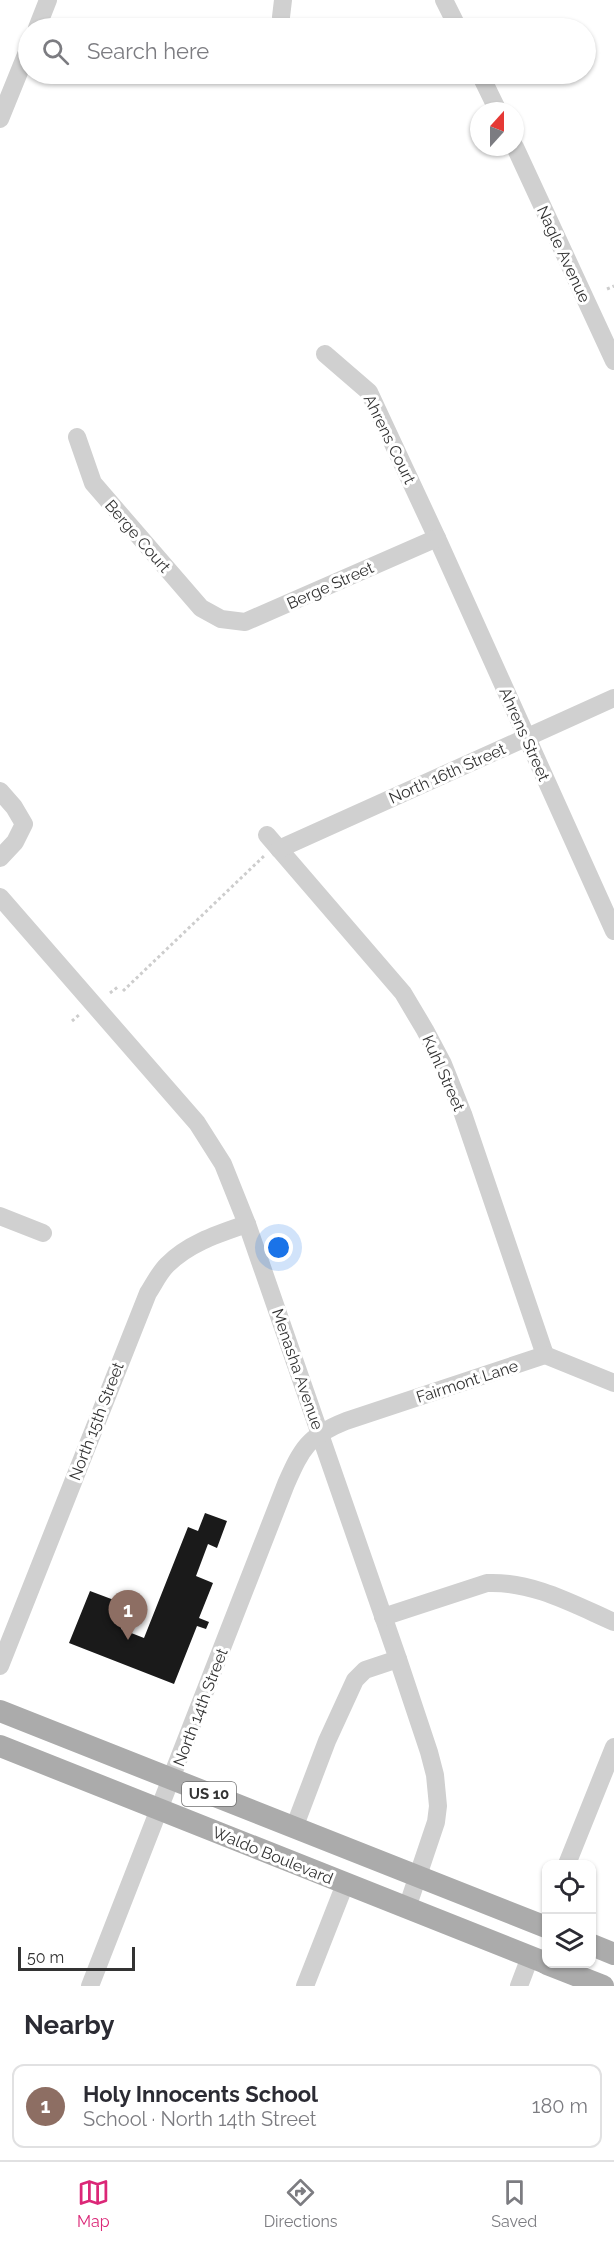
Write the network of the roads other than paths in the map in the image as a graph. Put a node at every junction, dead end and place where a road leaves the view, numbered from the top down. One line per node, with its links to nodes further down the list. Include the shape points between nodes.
1 (48, 0): 3 (street)
2 (444, 0): 4 (street)
3 (41, 18)
4 (453, 18)
5 (18, 75): 8 (street)
6 (485, 84): 7 (street)
7 (494, 102)
8 (0, 119)
9 (519, 156): 11 (street, Nagle Avenue)
10 (325, 354): 13 (street, Ahrens Court, via 369,392)
11 (614, 361)
12 (77, 437): 14 (street, Berge Court, via 93,483 201,608)
13 (437, 538): 14 (street, Berge Street, via 245,622); 16 (street, Ahrens Street)
14 (221, 620)
15 (614, 698): 16 (street, North 16th Street)
16 (527, 737): 19 (street, North 16th Street); 22 (street, Ahrens Street)
17 (0, 791): 20 (street, via 24,824 15,842)
18 (267, 835): 19 (street, Kuhl Street)
19 (272, 852): 26 (street, Kuhl Street, via 403,993 425,1030 463,1114)
20 (0, 858)
21 (0, 897): 24 (street, Menasha Avenue, via 197,1123 223,1164)
22 (614, 931)
23 (0, 1216): 25 (street)
24 (247, 1224): 28 (street, Menasha Avenue); 32 (street, North 15th Street, via 184,1251 165,1267 148,1293)
25 (43, 1233)
26 (545, 1355): 27 (street); 28 (street, Fairmont Lane, via 350,1419)
27 (614, 1383)
28 (320, 1434): 29 (street, Menasha Avenue); 36 (street, North 14th Street, via 305,1447 292,1470)
29 (383, 1617): 30 (street, via 487,1583 505,1582 545,1592); 31 (street, Menasha Avenue)
30 (614, 1622)
31 (398, 1659): 38 (street, via 358,1676 327,1741); 40 (street, Menasha Avenue, via 438,1790 436,1822)
32 (0, 1666)
33 (0, 1712): 36 (main road, Waldo Boulevard / US 10)
34 (0, 1746): 37 (main road, Waldo Boulevard / US 10)
35 (614, 1747): 39 (street)
36 (172, 1779): 37 (street, North 14th Street); 38 (main road, Waldo Boulevard / US 10)
37 (159, 1810): 41 (main road, Waldo Boulevard / US 10); 47 (street, North 14th Street)
38 (294, 1828): 40 (main road, Waldo Boulevard / US 10)
39 (569, 1860)
40 (419, 1877): 42 (street, Menasha Avenue); 43 (main road, Waldo Boulevard / US 10)
41 (345, 1884): 42 (main road, Waldo Boulevard / US 10); 48 (street)
42 (407, 1908): 46 (main road, Waldo Boulevard / US 10)
43 (542, 1922)
44 (596, 1947): 45 (main road)
45 (614, 1954)
46 (541, 1961): 49 (street); 50 (main road, Waldo Boulevard / US 10)
47 (90, 1986)
48 (305, 1986)
49 (519, 1986)
50 (603, 1986)

